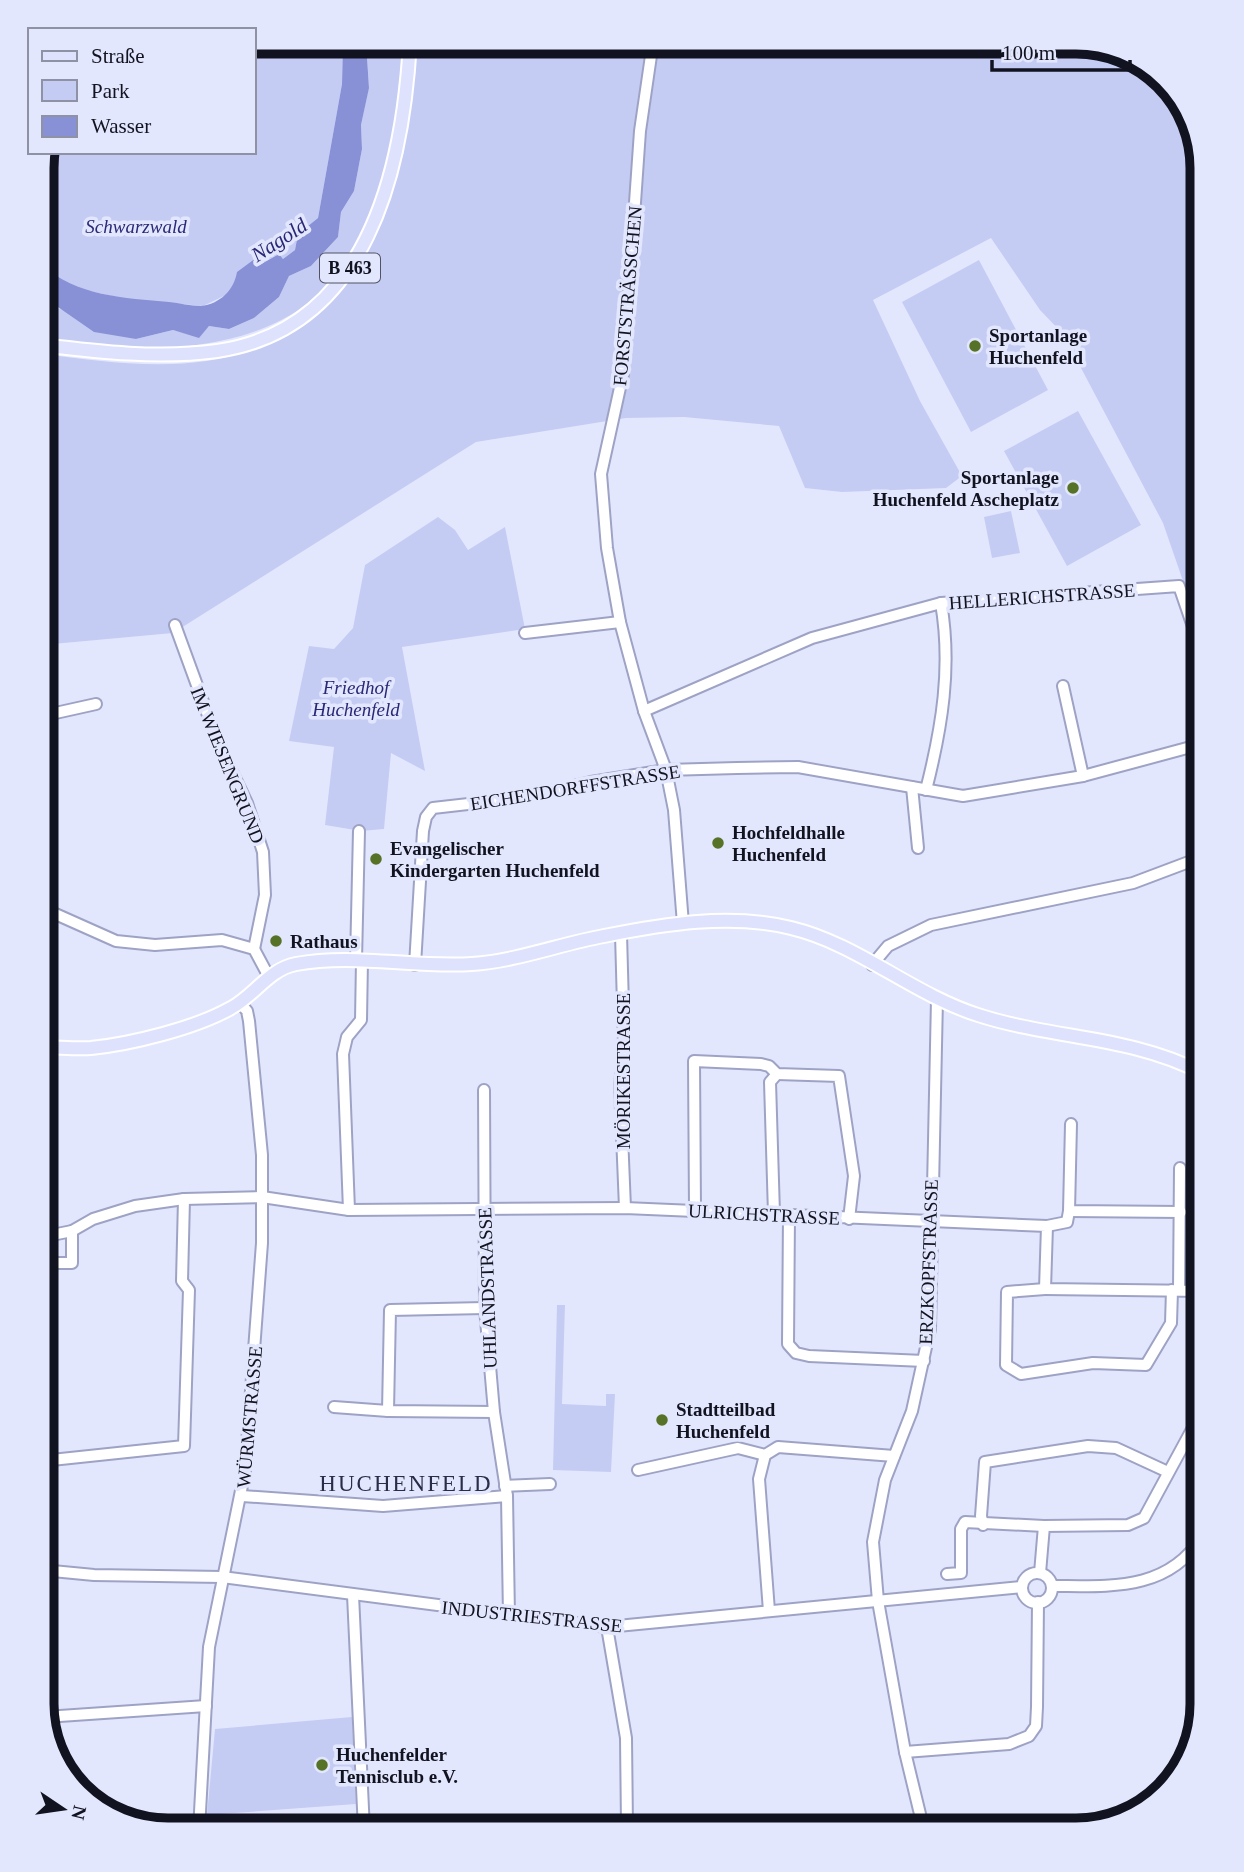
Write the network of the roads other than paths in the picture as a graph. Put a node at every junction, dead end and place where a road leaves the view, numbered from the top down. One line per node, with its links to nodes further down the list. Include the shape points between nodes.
1 (409, 54): 3 (main road, B 463, via 400,130 379,213 349,270 315,305 273,332 218,351 142,354)
2 (651, 54): 6 (street, FORSTSTRÄSSCHEN, via 640,131 623,374 601,474)
3 (54, 346)
4 (941, 603): 5 (street, HELLERICHSTRASSE, via 1178,586); 11 (street, HELLERICHSTRASSE, via 812,638); 17 (street, via 947,639 946,685)
5 (1190, 620)
6 (620, 622): 8 (street); 11 (street, FORSTSTRÄSSCHEN)
7 (175, 625): 24 (street, IM WIESENGRUND, via 263,852 265,895)
8 (526, 633)
9 (1063, 686): 15 (street)
10 (96, 704): 12 (street)
11 (644, 711): 14 (street, FORSTSTRÄSSCHEN)
12 (54, 713)
13 (1190, 747): 15 (street, EICHENDORFFSTRASSE)
14 (666, 770): 16 (street, EICHENDORFFSTRASSE, via 798,767); 22 (street, FORSTSTRÄSSCHEN, via 674,810); 26 (street, EICHENDORFFSTRASSE, via 521,798 433,808 423,831)
15 (1083, 776): 17 (street, EICHENDORFFSTRASSE, via 963,796)
16 (912, 788): 17 (street, EICHENDORFFSTRASSE); 19 (street)
17 (926, 790)
18 (359, 831): 25 (street)
19 (918, 848)
20 (1190, 862): 27 (street, via 1133,883 931,925 888,946)
21 (54, 913): 24 (street, via 116,941 155,945 222,940)
22 (683, 924): 23 (main road); 27 (main road, via 729,919 794,929)
23 (621, 934): 26 (main road, via 514,958); 39 (street, MÖRIKESTRASSE)
24 (254, 949): 28 (street)
25 (359, 960): 26 (main road); 28 (main road, via 300,963); 40 (street, via 361,1020 347,1037 343,1054)
26 (415, 965)
27 (872, 965): 29 (main road)
28 (269, 977): 30 (main road)
29 (937, 999): 32 (main road, via 979,1016 1148,1051); 48 (street, ERZKOPFSTRASSE)
30 (240, 1003): 31 (main road, via 213,1017 132,1040 91,1048); 37 (street, WÜRMSTRASSE, via 249,1021)
31 (54, 1047)
32 (1190, 1068)
33 (777, 1074): 42 (street, via 769,1066 694,1061); 45 (street, via 770,1082); 47 (street, via 839,1076 855,1176)
34 (484, 1090): 41 (street, UHLANDSTRASSE)
35 (1071, 1124): 43 (street)
36 (1180, 1168): 44 (street)
37 (262, 1197): 38 (street, ULRICHSTRASSE); 40 (street, ULRICHSTRASSE); 69 (street, WÜRMSTRASSE)
38 (184, 1199): 50 (street, ULRICHSTRASSE, via 135,1206); 64 (street, via 182,1281 189,1290 184,1446)
39 (625, 1208): 41 (street, ULRICHSTRASSE); 42 (street, ULRICHSTRASSE)
40 (349, 1210): 41 (street, ULRICHSTRASSE)
41 (484, 1210): 56 (street, UHLANDSTRASSE)
42 (695, 1210): 45 (street, ULRICHSTRASSE)
43 (1069, 1211): 44 (street); 49 (street, via 1067,1222)
44 (1181, 1212): 54 (street)
45 (774, 1214): 46 (street, ULRICHSTRASSE)
46 (789, 1215): 47 (street, ULRICHSTRASSE); 57 (street, via 788,1344 796,1353)
47 (849, 1219): 48 (street, ULRICHSTRASSE)
48 (930, 1220): 49 (street, ULRICHSTRASSE); 57 (street, ERZKOPFSTRASSE, via 930,1329)
49 (1047, 1226): 53 (street)
50 (72, 1231): 51 (street, ULRICHSTRASSE); 52 (street, via 72,1262)
51 (54, 1235)
52 (54, 1263)
53 (1045, 1289): 54 (street); 54 (street, via 1007,1292 1006,1365 1013,1372 1093,1363 1146,1365 1171,1323)
54 (1175, 1290): 55 (street)
55 (1190, 1291)
56 (485, 1308): 59 (street, via 390,1310); 60 (street, UHLANDSTRASSE)
57 (924, 1361): 63 (street, ERZKOPFSTRASSE, via 912,1411)
58 (334, 1407): 59 (street)
59 (388, 1411): 60 (street)
60 (494, 1412): 68 (street, UHLANDSTRASSE)
61 (1190, 1433): 66 (street)
62 (765, 1455): 63 (street, via 778,1447); 65 (street, via 738,1448); 84 (street, via 759,1479)
63 (894, 1456): 82 (street, ERZKOPFSTRASSE, via 873,1542)
64 (54, 1460)
65 (638, 1470)
66 (1168, 1472): 70 (street, via 1116,1448 1088,1446 985,1462); 71 (street, via 1137,1524)
67 (551, 1484): 68 (street)
68 (506, 1491): 69 (street, via 383,1506); 85 (street, UHLANDSTRASSE)
69 (242, 1496): 78 (street, WÜRMSTRASSE)
70 (983, 1525): 71 (street); 75 (street, via 965,1522 961,1529)
71 (1044, 1526): 76 (street)
72 (1190, 1553): 79 (street, via 1182,1563 1160,1575 1128,1585)
73 (54, 1571): 78 (street, INDUSTRIESTRASSE)
74 (975, 1572): 75 (street)
75 (961, 1573): 77 (street)
76 (1040, 1573): 79 (street); 80 (street, via 1029,1575)
77 (947, 1574)
78 (222, 1577): 81 (street, INDUSTRIESTRASSE); 87 (street, WÜRMSTRASSE, via 209,1647)
79 (1052, 1586): 83 (street, via 1046,1599)
80 (1022, 1587): 82 (street, INDUSTRIESTRASSE); 83 (street, via 1028,1600)
81 (353, 1595): 85 (street, INDUSTRIESTRASSE); 91 (street)
82 (878, 1601): 84 (street, INDUSTRIESTRASSE); 89 (street, ERZKOPFSTRASSE)
83 (1038, 1602): 89 (street, via 1036,1726 1029,1736 1009,1744)
84 (769, 1611): 86 (street, INDUSTRIESTRASSE)
85 (509, 1616): 86 (street, INDUSTRIESTRASSE)
86 (607, 1627): 92 (street, via 626,1738)
87 (206, 1706): 88 (street); 90 (street, WÜRMSTRASSE)
88 (55, 1716)
89 (905, 1752): 93 (street, ERZKOPFSTRASSE)
90 (200, 1818)
91 (363, 1818)
92 (626, 1818)
93 (918, 1818)

